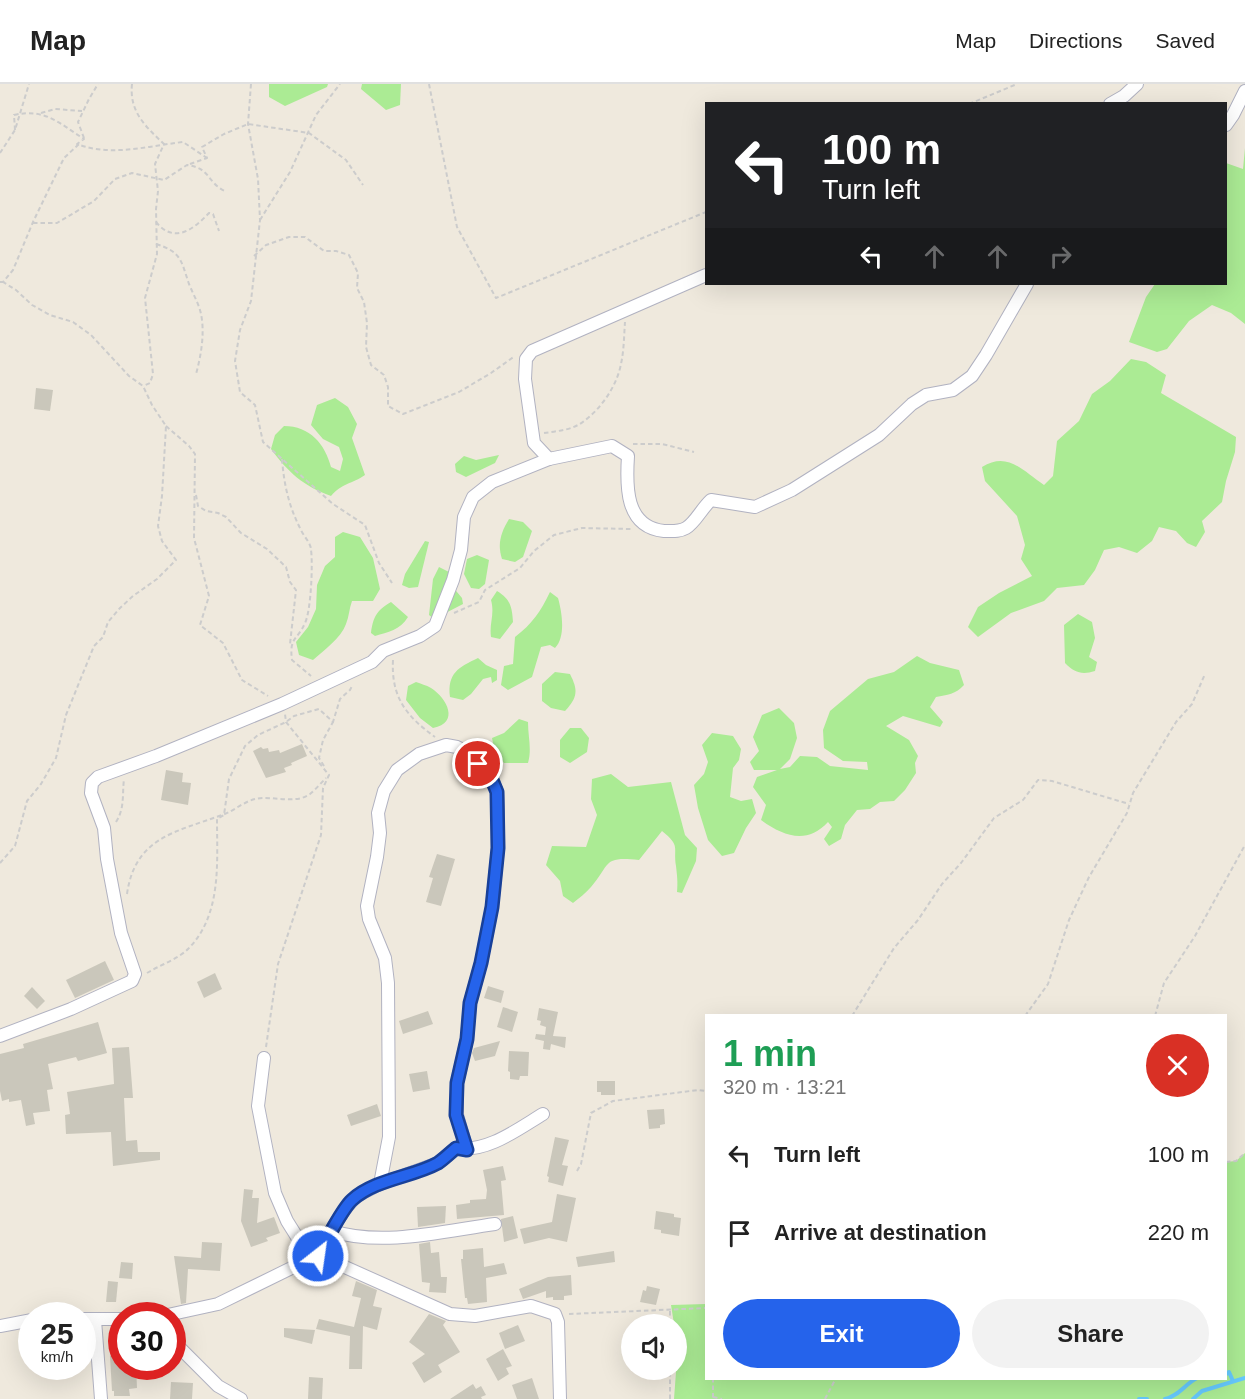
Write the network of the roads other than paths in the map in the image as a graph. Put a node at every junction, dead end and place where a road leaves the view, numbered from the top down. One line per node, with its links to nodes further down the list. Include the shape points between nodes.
1 (1137, 84): 3 (street)
2 (1245, 91): 4 (street)
3 (1114, 102)
4 (1227, 124)
5 (705, 275): 7 (street, via 532,351 525,379 534,442)
6 (1026, 285): 7 (street, via 972,376 953,390 926,395 879,435 792,490 755,507 711,500 689,526 676,532 654,530 638,519 630,504 628,456 612,446)
7 (549, 459): 8 (street, via 492,482 473,497 464,517 453,580 435,626 383,651 372,662 282,704 98,777 92,783 91,793 104,828 121,933 135,974 132,981)
8 (0, 1036)
9 (264, 1058): 15 (street, via 258,1106 275,1193 286,1221)
10 (543, 1114): 11 (street, via 500,1139)
11 (467, 1150): 12 (street, via 456,1148 438,1163); 12 (street, via 456,1115 457,1083 492,907 498,848 497,792 490,775 467,752 446,745 419,754 397,770 384,791 378,813 380,833 367,906 385,958 388,983 389,1137)
12 (380, 1184): 14 (street, via 352,1200)
13 (495, 1224): 14 (street, via 384,1238)
14 (332, 1231): 15 (street)
15 (318, 1256): 16 (street, via 218,1304); 23 (street, via 450,1314 475,1316 531,1306 555,1314)
16 (186, 1311)
17 (18, 1323): 18 (street)
18 (0, 1326)
19 (186, 1354): 22 (street, via 218,1386)
20 (96, 1366): 21 (street)
21 (101, 1399)
22 (241, 1399)
23 (560, 1399)

